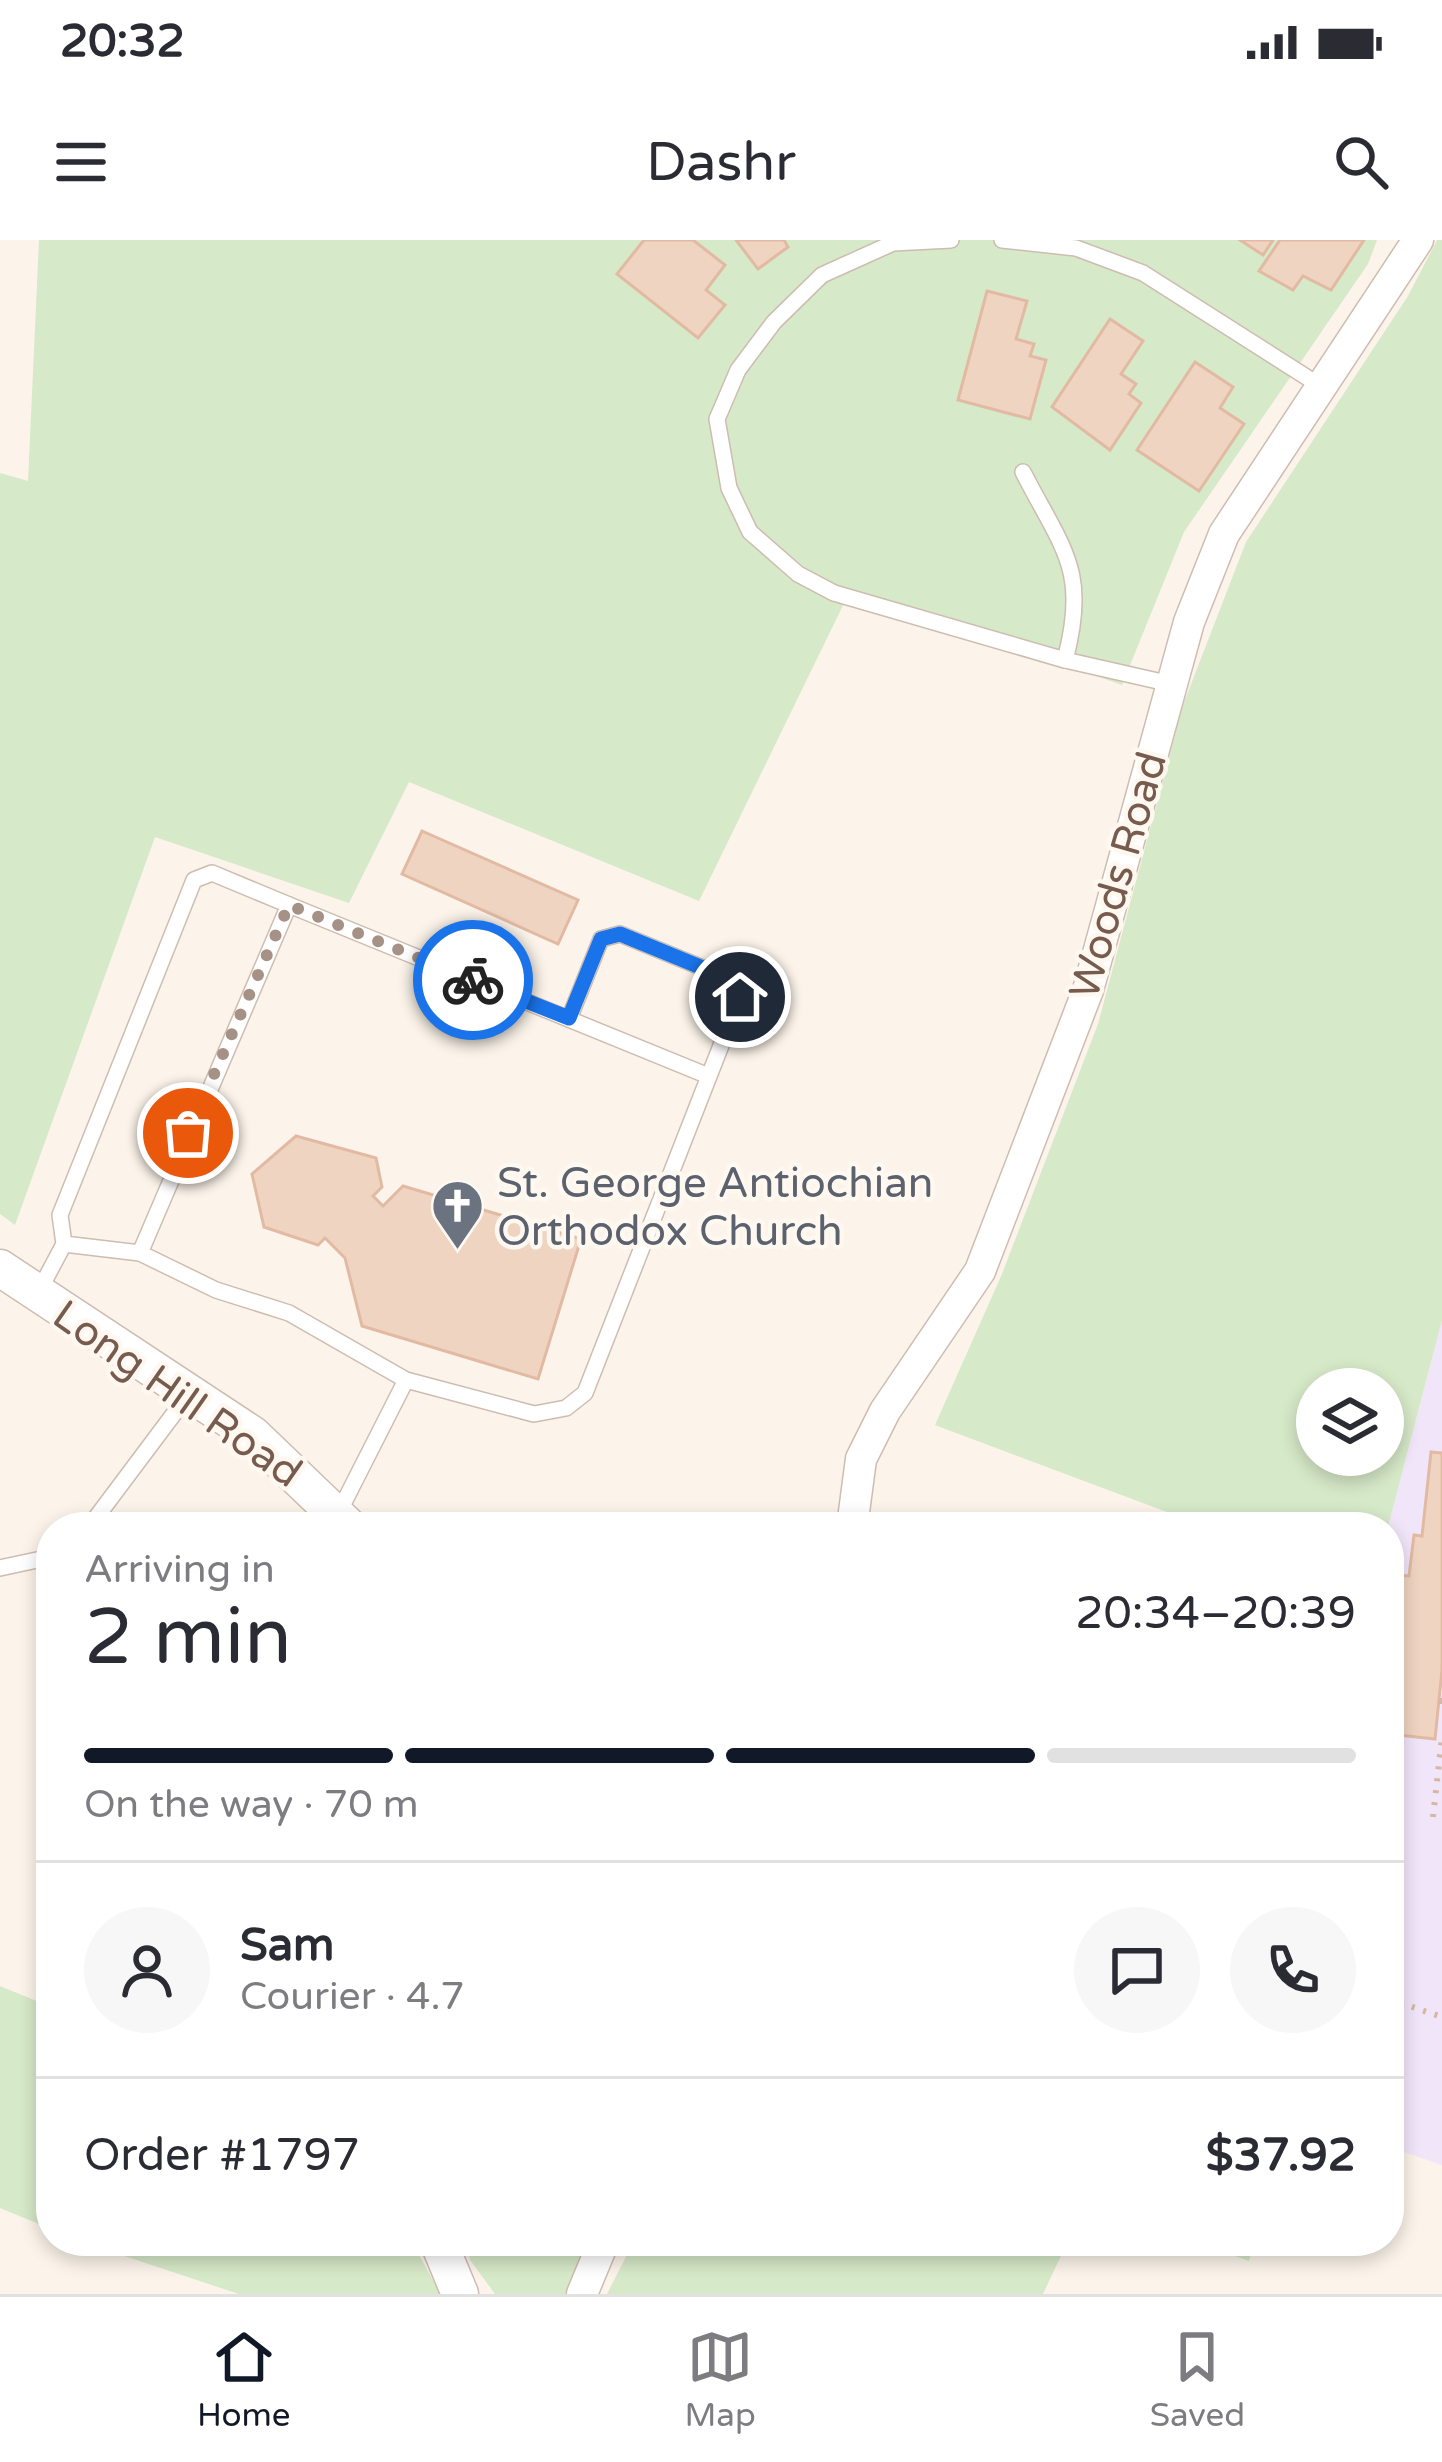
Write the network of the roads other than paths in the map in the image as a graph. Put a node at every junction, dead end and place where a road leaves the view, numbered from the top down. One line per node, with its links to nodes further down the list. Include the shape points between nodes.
1 (952, 240): 6 (lane, via 893,243 822,275 774,322 738,370 717,419 729,488 750,532 816,584)
2 (1002, 240): 4 (lane, via 1076,248 1143,273)
3 (1418, 240): 4 (street, Woods Road)
4 (1322, 387): 7 (street, Woods Road, via 1224,535)
5 (1023, 472): 6 (lane, via 1074,573 1078,611)
6 (1065, 660): 7 (lane)
7 (1171, 684): 20 (street, Woods Road, via 1088,989 1029,1145 980,1271 861,1459)
8 (289, 905): 9 (lane); 11 (lane, via 212,874 194,880 60,1215); 12 (lane)
9 (569, 1018): 10 (lane); 10 (lane, via 601,939 620,934 737,982 740,997)
10 (706, 1076): 15 (lane, via 585,1393 566,1408 534,1414)
11 (64, 1244): 12 (lane); 14 (lane)
12 (140, 1253): 15 (lane, via 216,1290 289,1312)
13 (0, 1268): 14 (street, Long Hill Road)
14 (38, 1294): 16 (street, Long Hill Road)
15 (406, 1380): 19 (lane)
16 (190, 1393): 17 (lane); 18 (street, Long Hill Road, via 253,1436)
17 (100, 1512)
18 (334, 1512)
19 (348, 1512)
20 (854, 1512)
21 (36, 1560): 22 (lane)
22 (0, 1568)
23 (444, 2256): 25 (street)
24 (598, 2256): 26 (street)
25 (460, 2294)
26 (582, 2294)

